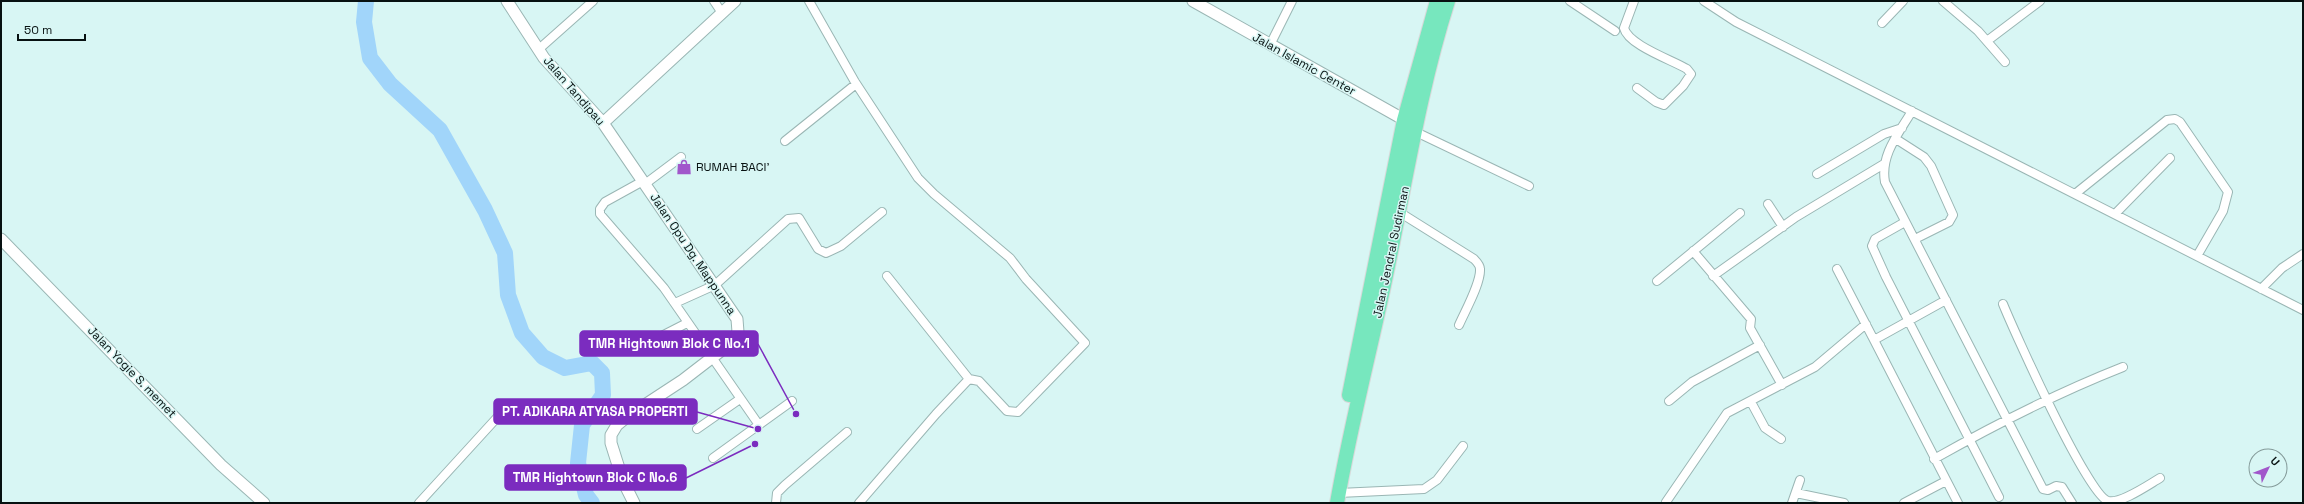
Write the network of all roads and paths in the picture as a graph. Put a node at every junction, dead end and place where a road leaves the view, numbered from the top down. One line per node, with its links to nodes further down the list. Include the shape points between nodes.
1 (508, 1): 21 (street, Jalan Tandipau)
2 (593, 1): 21 (street)
3 (714, 1): 16 (street)
4 (735, 1): 16 (street)
5 (809, 1): 23 (street)
6 (1193, 1): 20 (street, Jalan Islamic Center)
7 (1292, 1): 20 (street)
8 (1437, 1): 27 (highway, Jalan Jendral Sudirman)
9 (1448, 1): 27 (highway, Jalan Jendral Sudirman)
10 (1570, 1): 18 (street)
11 (1634, 1): 24 (street, via 1624,28 1627,34 1641,45 1692,74 1664,105)
12 (1704, 1): 25 (street, via 1736,22)
13 (1903, 1): 17 (street)
14 (1944, 1): 19 (street)
15 (2040, 1): 19 (street)
16 (722, 13): 26 (street)
17 (1882, 24)
18 (1615, 31)
19 (1987, 41): 22 (street)
20 (1270, 45): 27 (street, Jalan Islamic Center)
21 (539, 49): 26 (street, Jalan Tandipau)
22 (2005, 62)
23 (856, 84): 30 (street); 69 (street, via 922,182 1007,255 1085,343 1018,412 1007,411 979,381)
24 (1637, 88)
25 (1912, 111): 28 (street); 37 (street)
26 (604, 123): 35 (street, Jalan Tandipau)
27 (1412, 126): 36 (street); 40 (highway, Jalan Jendral Sudirman); 98 (highway, Jalan Jendral Sudirman)
28 (1902, 128): 29 (street); 34 (street, via 1884,134)
29 (1896, 139): 33 (street); 46 (street, via 1924,157 1931,166 1953,215 1949,222)
30 (785, 141)
31 (681, 157): 35 (street)
32 (2170, 158): 42 (street)
33 (1884, 164): 43 (street, via 1885,182); 44 (street)
34 (1817, 174)
35 (644, 182): 54 (street, Jalan Opu Dg. Mappunna); 57 (street, via 606,202 600,211)
36 (1529, 186)
37 (2075, 194): 42 (street); 49 (street, via 2167,120 2175,119 2180,122 2228,192 2223,211)
38 (1768, 204): 44 (street)
39 (882, 212): 54 (street, via 841,246 826,253 818,249 799,218 788,219)
40 (1399, 212): 63 (street, via 1479,264 1477,282); 90 (highway, Jalan Jendral Sudirman)
41 (1740, 213): 47 (street)
42 (2115, 214): 49 (street)
43 (1906, 222): 46 (street); 60 (street, via 1875,239 1872,246)
44 (1783, 226): 52 (street)
45 (1, 239): 93 (street, Jalan Yogie S. memet, via 221,465)
46 (1915, 239): 56 (street)
47 (1693, 251): 52 (street); 53 (street)
48 (2303, 254): 55 (street, via 2282,268)
49 (2197, 256): 55 (street)
50 (1837, 269): 62 (street)
51 (887, 276): 69 (street)
52 (1713, 276): 65 (street, via 1751,319 1750,328)
53 (1657, 281)
54 (715, 285): 57 (street); 67 (street, Jalan Opu Dg. Mappunna, via 737,320 738,332 731,343)
55 (2262, 289): 59 (street)
56 (1946, 300): 60 (street); 77 (street)
57 (675, 303): 61 (street)
58 (2003, 304): 72 (street)
59 (2303, 310)
60 (1909, 320): 64 (street); 81 (street)
61 (687, 323): 66 (street); 67 (street)
62 (1866, 324): 64 (street); 70 (street, via 1815,367)
63 (1459, 325)
64 (1874, 340): 85 (street)
65 (1760, 345): 70 (street); 74 (street, via 1692,382)
66 (642, 346)
67 (712, 359): 71 (street); 95 (street, Jalan Opu Dg. Mappunna, via 628,416 612,435 611,443 623,481)
68 (2123, 367): 72 (street, via 2074,386)
69 (969, 379): 97 (street)
70 (1782, 385): 75 (street)
71 (740, 399): 78 (street); 79 (street)
72 (2047, 400): 77 (street); 86 (street, via 2100,497 2110,502 2127,497)
73 (792, 401): 78 (street)
74 (1669, 401)
75 (1751, 402): 82 (street, via 1765,428); 92 (street, via 1727,413)
76 (504, 410): 94 (street)
77 (2007, 418): 81 (street); 103 (street, via 2041,486 2048,490 2056,486 2062,487)
78 (759, 425): 84 (street)
79 (697, 429)
80 (847, 432): 96 (street, via 785,485 777,493)
81 (1970, 438): 85 (street); 91 (street)
82 (1781, 440)
83 (1462, 446): 90 (street, via 1437,480 1424,489)
84 (714, 458)
85 (1934, 459): 88 (street)
86 (2160, 478)
87 (1800, 480): 89 (street)
88 (1946, 481): 101 (street); 102 (street)
89 (1796, 493): 99 (street); 100 (street)
90 (1338, 498)
91 (1999, 498)
92 (1666, 502)
93 (264, 503)
94 (419, 503)
95 (634, 503)
96 (776, 503)
97 (859, 503)
98 (1327, 503)
99 (1792, 503)
100 (1844, 503)
101 (1904, 503)
102 (1958, 503)
103 (2072, 503)

